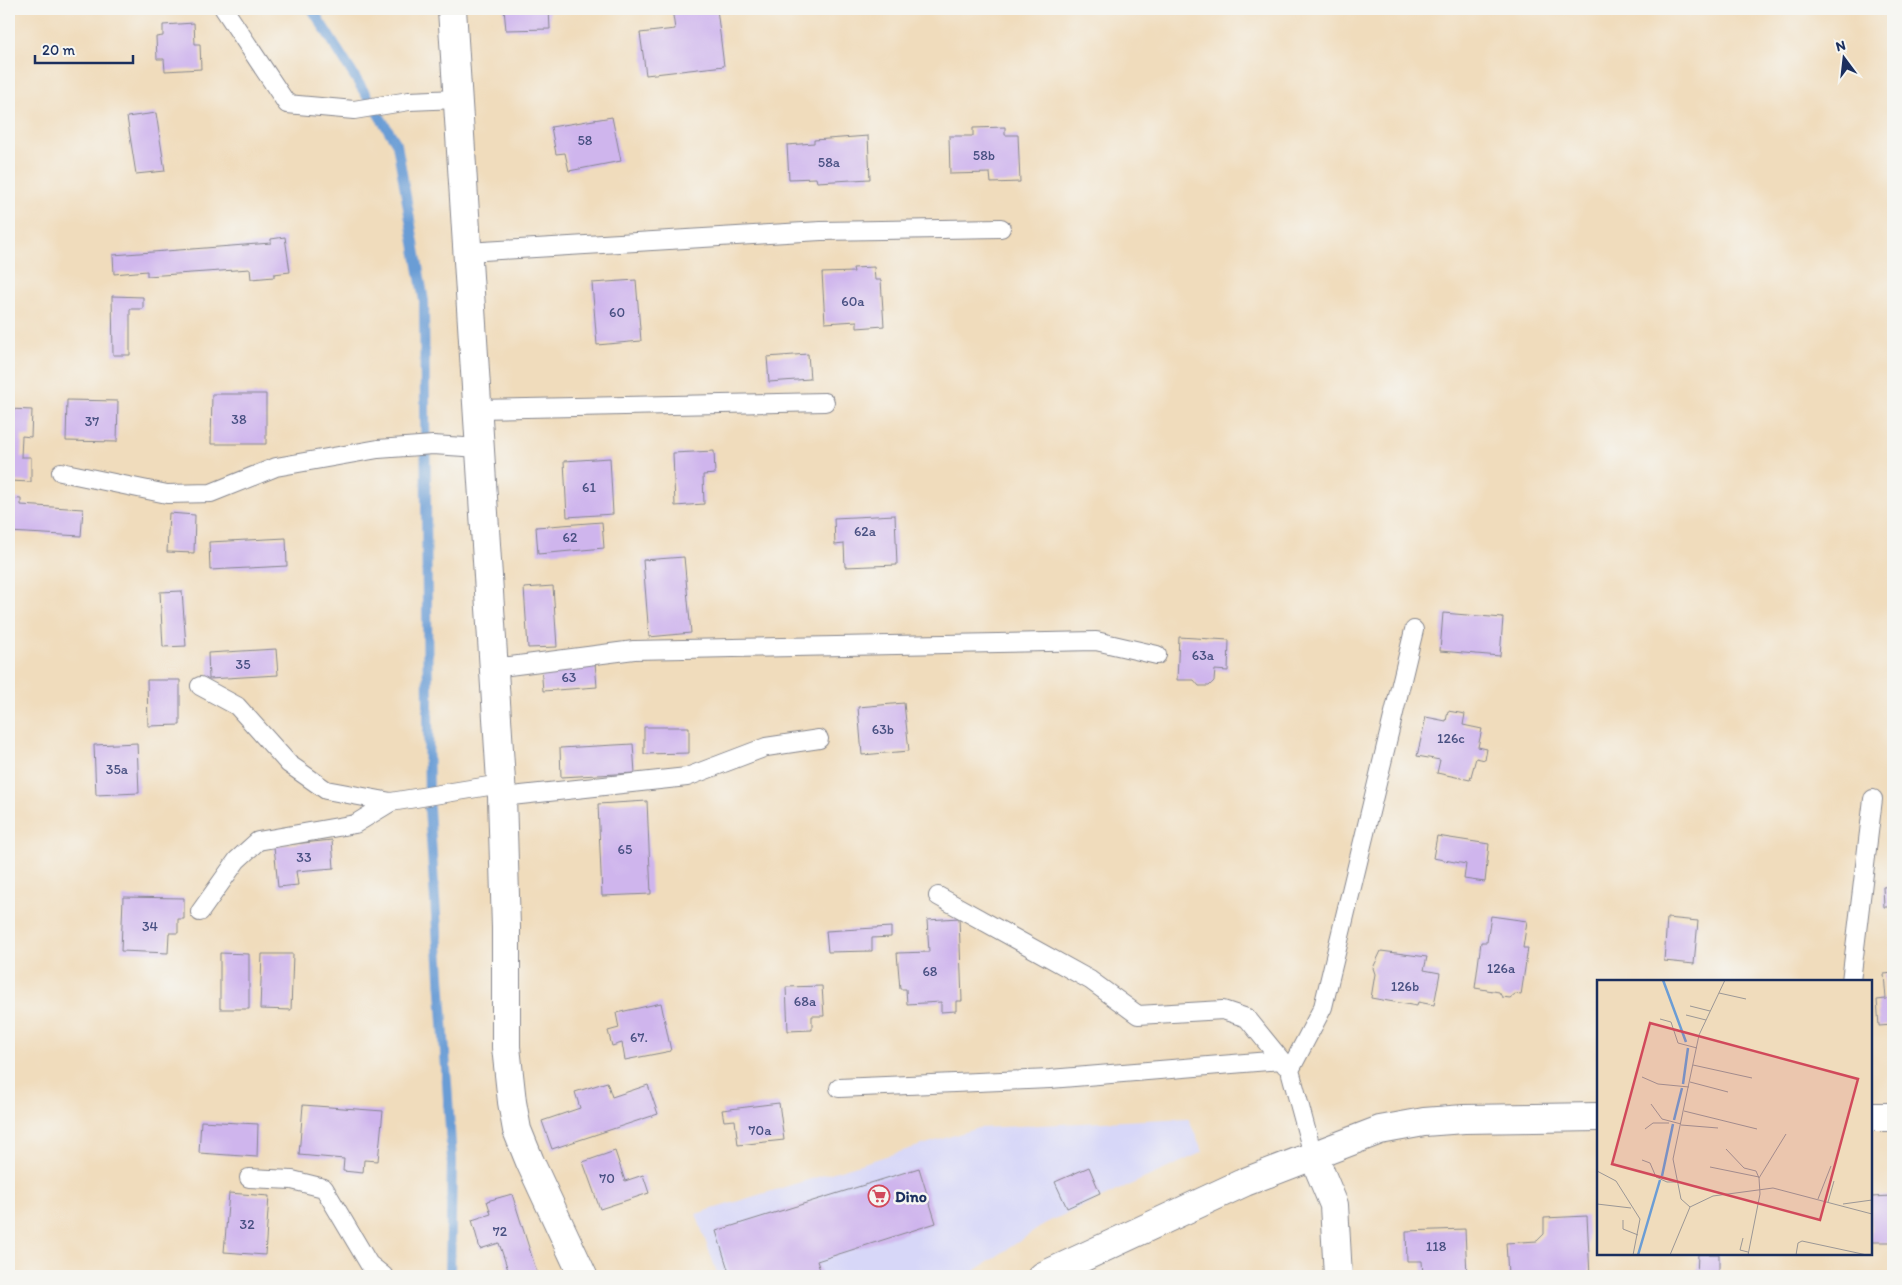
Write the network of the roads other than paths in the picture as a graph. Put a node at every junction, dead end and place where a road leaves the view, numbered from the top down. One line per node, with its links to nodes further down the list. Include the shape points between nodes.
1 (224, 9): 3 (lane, via 287,104 354,110 409,101)
2 (452, 9): 3 (street)
3 (457, 99): 5 (street)
4 (1001, 228): 5 (lane, via 820,231)
5 (467, 252): 7 (street)
6 (825, 402): 7 (lane)
7 (477, 409): 8 (street)
8 (480, 448): 9 (lane, via 406,446 276,467 211,493 167,494); 12 (street)
9 (61, 472)
10 (1414, 630): 21 (lane, via 1323,1007)
11 (1157, 656): 12 (lane, via 1096,641 634,650)
12 (494, 668): 15 (street)
13 (200, 686): 17 (lane, via 237,706 289,764 326,790)
14 (818, 739): 15 (lane, via 766,747 686,777)
15 (502, 790): 17 (lane, via 459,791); 29 (street, via 506,1046 512,1102 530,1162)
16 (1873, 799): 20 (lane)
17 (397, 801): 19 (lane, via 355,824 258,841 237,860)
18 (938, 896): 21 (lane, via 1090,980 1138,1015 1223,1010 1247,1018)
19 (200, 912)
20 (1851, 980)
21 (1286, 1065): 22 (lane); 26 (lane)
22 (839, 1088)
23 (1597, 1117): 26 (street, via 1424,1122 1380,1130)
24 (1872, 1117): 25 (street)
25 (1893, 1117)
26 (1313, 1155): 30 (street, via 1236,1186); 31 (street, via 1334,1204)
27 (249, 1178): 28 (lane, via 292,1180 324,1188 369,1264)
28 (384, 1276)
29 (583, 1276)
30 (1043, 1276)
31 (1338, 1276)

